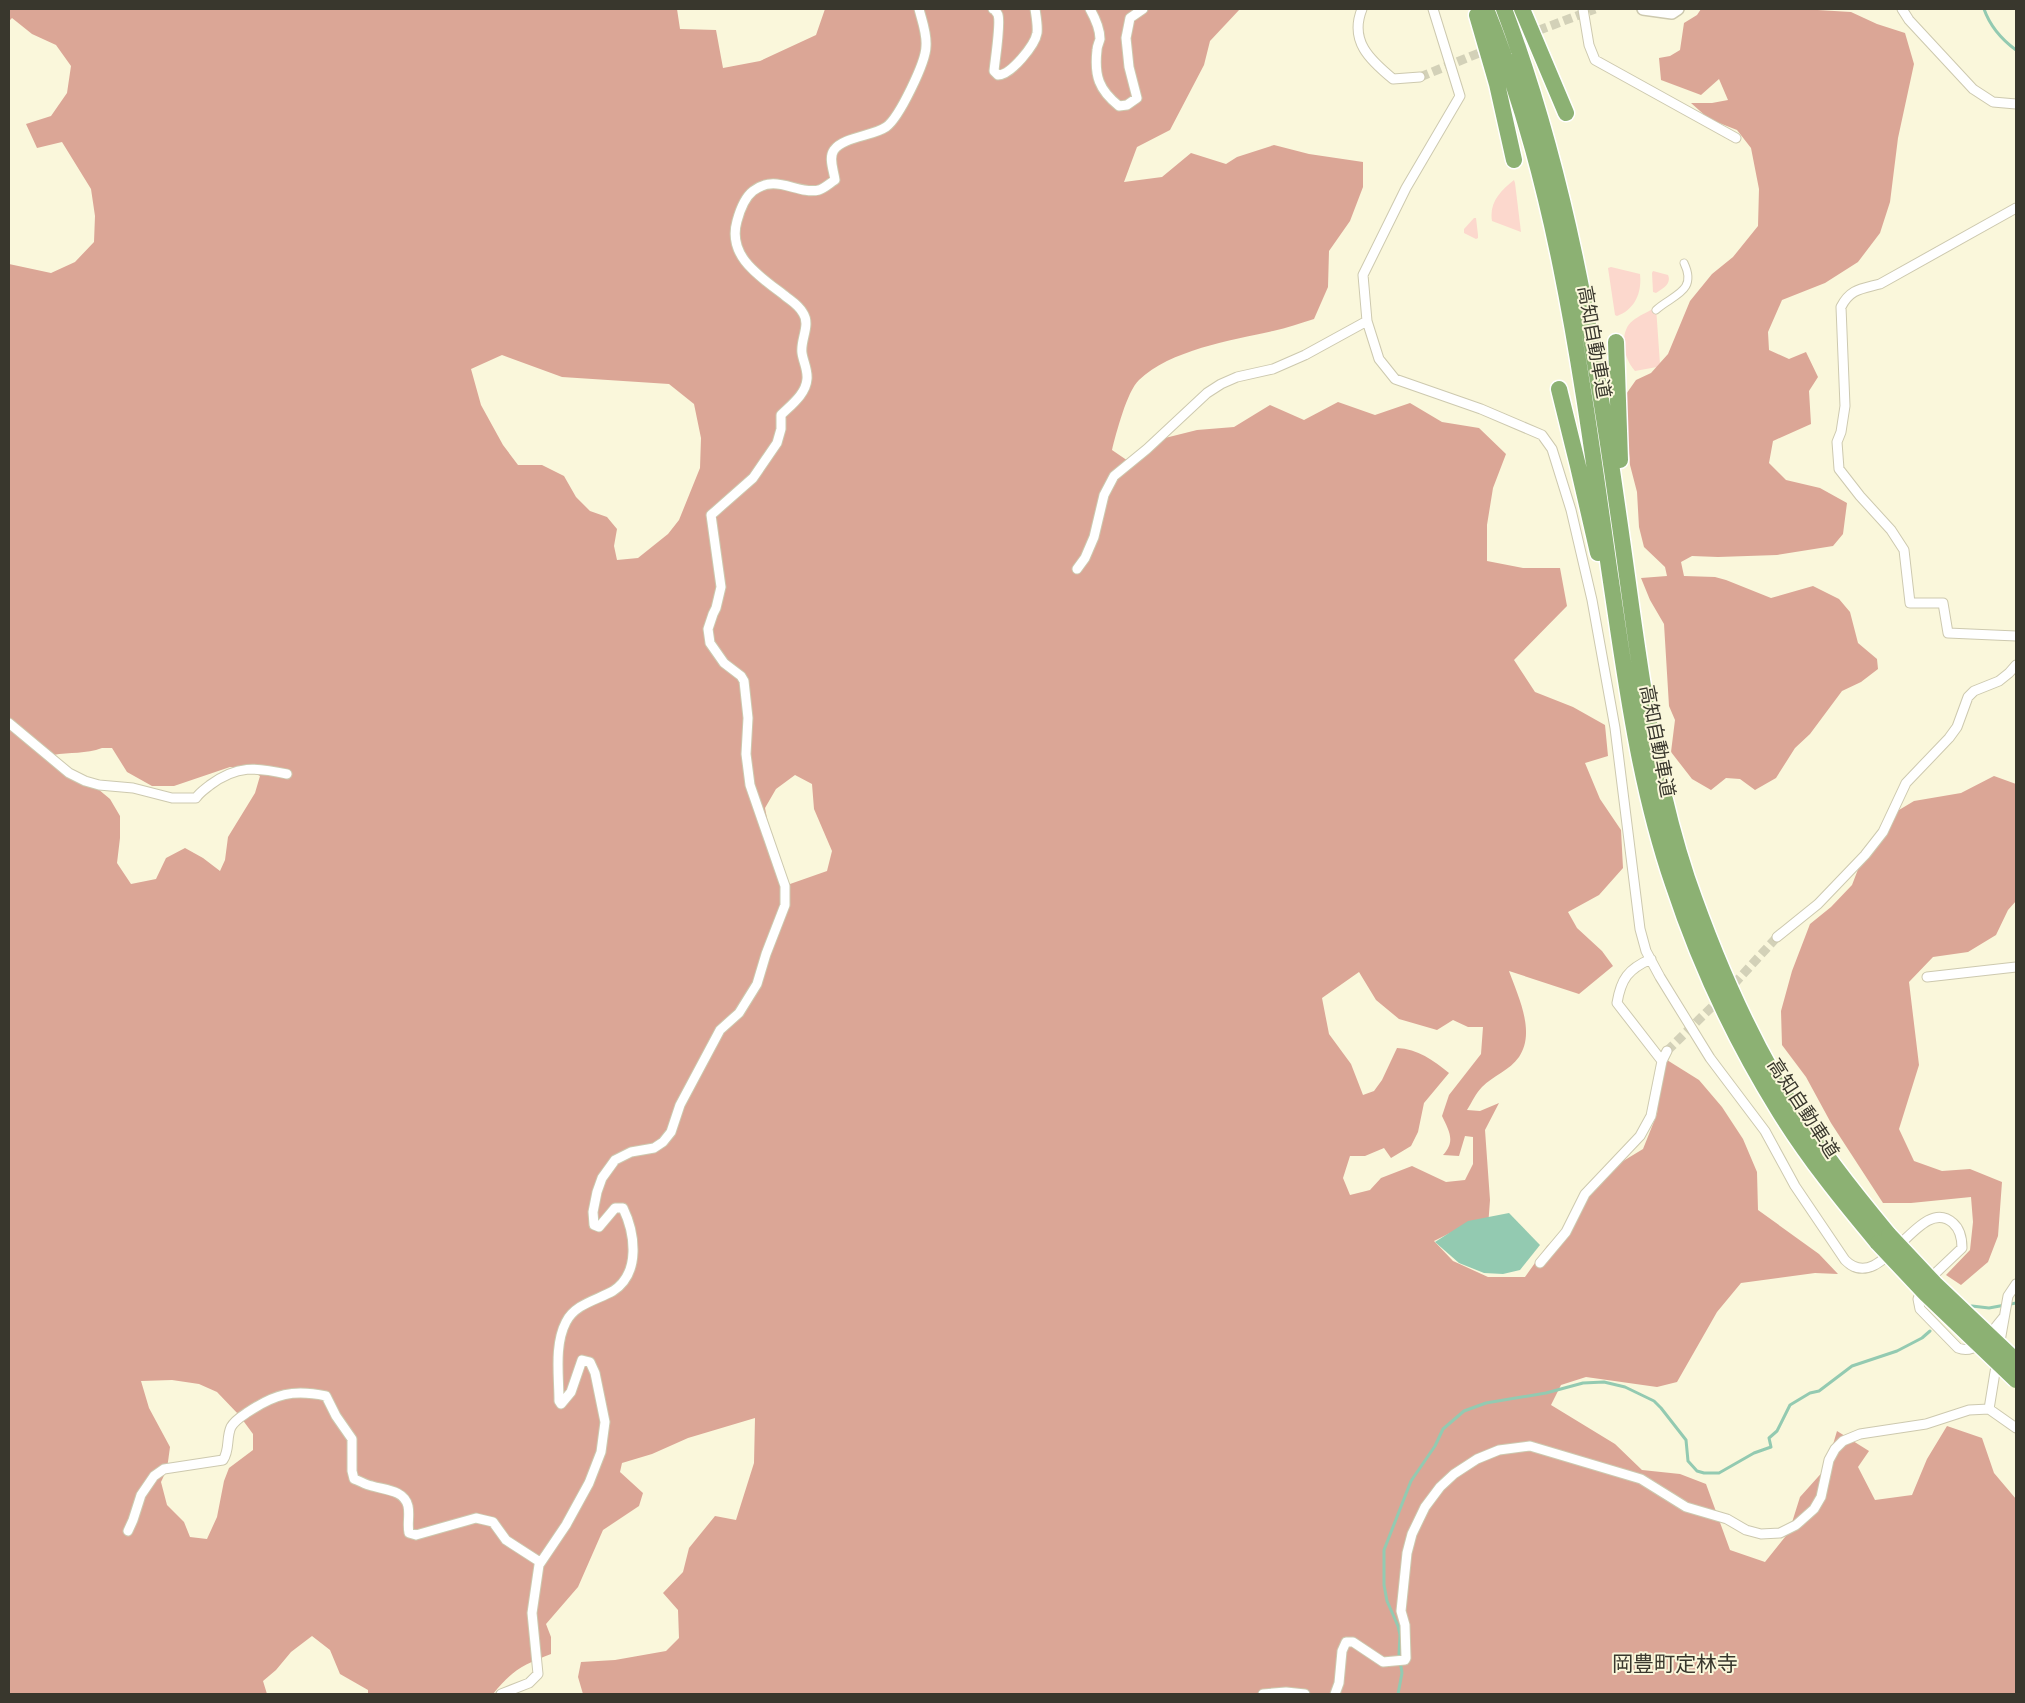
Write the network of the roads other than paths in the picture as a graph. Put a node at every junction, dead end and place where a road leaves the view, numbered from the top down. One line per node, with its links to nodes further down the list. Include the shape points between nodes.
1 (919, 9): 48 (street, via 925,30 923,64 896,117 885,128 834,150 831,158 835,180 826,186 818,190 779,184 762,186 751,192 740,208 734,231 736,248 742,259 761,278 796,303 805,315 806,328 801,345 807,378 799,397 781,415 777,443 753,478 711,515 721,587 708,630 710,644 724,663 744,681 750,785 785,886 785,904 757,984 739,1013 720,1030 680,1105 671,1132 654,1148 631,1152 615,1160 602,1178 593,1212 594,1225 599,1227 615,1208 622,1208 630,1223 633,1261 626,1280 572,1313 565,1323 558,1350 559,1401 561,1404 571,1392 582,1360 590,1362 606,1422 601,1452 589,1483 566,1525)
2 (993, 9): 3 (street, via 998,14 994,71 998,75 1005,75 1020,61 1037,34)
3 (1035, 9)
4 (1090, 9): 5 (street, via 1097,21 1100,39 1096,70 1100,86 1119,106 1137,98 1126,38 1130,18)
5 (1143, 9)
6 (1362, 9): 16 (street, via 1358,19 1360,39 1375,64 1393,79)
7 (1433, 9): 24 (street, via 1460,96 1406,188 1363,275)
8 (1475, 9): 20 (highway, via 1497,84)
9 (1486, 9): 30 (highway, 高知自動車道, via 1516,90 1552,226 1579,361)
10 (1504, 9): 30 (highway, 高知自動車道, via 1551,152 1572,242 1605,426)
11 (1522, 9): 18 (highway)
12 (1583, 9): 19 (street, via 1595,60)
13 (1643, 9): 14 (street, via 1672,13)
14 (1678, 9)
15 (1902, 9): 17 (street, via 1973,89 1993,102)
16 (1420, 77)
17 (2016, 104)
18 (1566, 113)
19 (1736, 138)
20 (1514, 160)
21 (2016, 208): 28 (street, via 1880,284 1846,296 1841,307 1845,406 1836,442 1839,469 1904,550 1910,603 1943,603 1948,633)
22 (1684, 263): 23 (street, via 1688,279 1685,289)
23 (1656, 310)
24 (1367, 321): 27 (street, via 1305,355 1273,369 1237,377 1207,393 1114,476 1104,495 1094,537); 34 (street, via 1379,359 1395,379 1481,409 1542,435 1552,449 1571,510 1592,600 1615,728 1640,930)
25 (1616, 342): 30 (highway, via 1621,481 1641,651)
26 (1558, 389): 30 (highway)
27 (1076, 569)
28 (2016, 636)
29 (2016, 665): 33 (street, via 1999,681 1974,691 1968,697 1957,727 1906,783 1883,832 1865,855 1818,904)
30 (1634, 681): 39 (highway, 高知自動車道, via 1637,744 1653,815 1672,883 1695,945 1723,1007 1779,1111 1812,1161)
31 (9, 723): 32 (street, via 69,773 99,785 133,788 172,798 196,798 224,774 231,772 249,769)
32 (287, 774)
33 (1776, 937)
34 (1651, 959): 38 (street, via 1626,975 1617,1003); 42 (street, via 1710,1058 1765,1131 1844,1260 1852,1268 1868,1268 1926,1222 1947,1219 1958,1230 1962,1248 1922,1285 1918,1299 1920,1309 1962,1349 1976,1348)
35 (2016, 966): 36 (street)
36 (1928, 977)
37 (1668, 1051): 38 (street)
38 (1662, 1061): 40 (street, via 1651,1116 1640,1136 1585,1194 1566,1232)
39 (1883, 1239): 43 (highway, 高知自動車道, bridge); 44 (highway, 高知自動車道, bridge, via 1926,1294)
40 (1540, 1263)
41 (2016, 1284): 42 (street, via 2008,1296)
42 (2004, 1317): 45 (street)
43 (2016, 1361)
44 (2016, 1380)
45 (1989, 1409): 46 (street); 52 (street, via 1969,1410 1946,1420 1860,1434 1844,1440 1830,1460 1821,1498 1814,1509 1796,1525 1780,1533 1761,1534 1746,1530 1727,1519 1686,1507 1642,1479 1530,1446 1499,1450 1477,1459 1440,1487 1425,1507 1412,1534 1401,1611 1405,1625 1405,1660 1383,1662 1353,1642 1346,1642)
46 (2016, 1428)
47 (128, 1531): 48 (street, via 141,1495 154,1476 164,1469 223,1460 228,1453 228,1436 238,1418 278,1395 311,1393 326,1396 352,1439 354,1478 403,1497 408,1506 409,1533 416,1535 476,1518 493,1522 506,1540)
48 (540, 1562): 49 (street, via 532,1613 538,1674 529,1683)
49 (501, 1694)
50 (1263, 1694): 51 (street)
51 (1305, 1694)
52 (1335, 1694)

